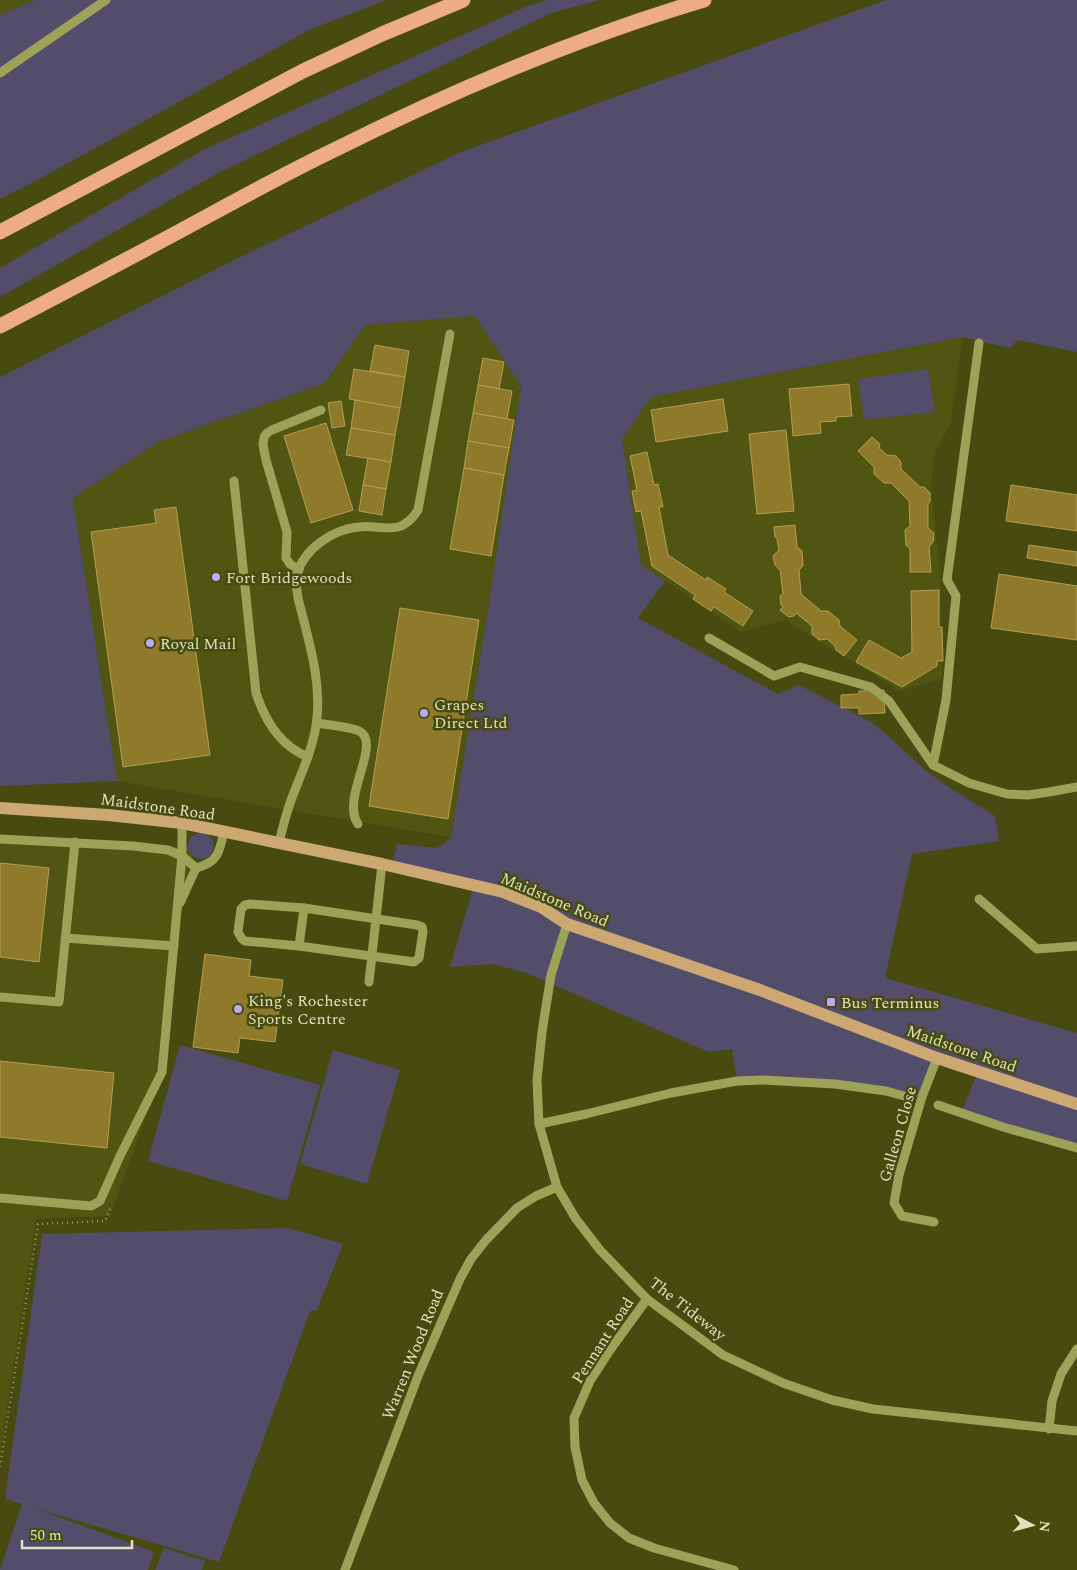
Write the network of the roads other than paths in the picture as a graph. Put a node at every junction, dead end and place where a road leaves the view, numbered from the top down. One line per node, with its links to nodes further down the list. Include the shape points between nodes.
1 (106, 0): 4 (street)
2 (463, 0): 5 (highway, via 304,71)
3 (704, 0): 6 (highway, via 574,43 408,114 330,151)
4 (0, 73)
5 (0, 232)
6 (0, 326)
7 (450, 334): 11 (street, via 418,510 399,527 358,527 326,538 314,548)
8 (979, 343): 15 (street, via 947,580 956,596 946,700)
9 (321, 410): 11 (street, via 272,430 264,440 266,460 287,532 286,558)
10 (234, 481): 14 (street, via 256,693 261,709 278,736 289,748)
11 (299, 570): 13 (street, via 296,587 315,671)
12 (709, 638): 15 (street, via 774,676 800,667 871,687 889,701)
13 (316, 723): 14 (street); 19 (street, via 360,731 367,739 365,760 354,795)
14 (308, 757): 23 (street)
15 (933, 765): 16 (street, via 970,783 1007,794)
16 (1077, 787)
17 (0, 808): 18 (main road, Maidstone Road)
18 (182, 822): 20 (main road, Maidstone Road); 24 (street)
19 (358, 824)
20 (224, 831): 23 (main road, Maidstone Road); 26 (street, via 217,856)
21 (0, 838): 22 (street)
22 (75, 842): 24 (street, via 168,850); 32 (street)
23 (279, 842): 25 (main road, Maidstone Road)
24 (182, 856): 26 (street); 29 (street)
25 (382, 864): 30 (street); 31 (main road, Maidstone Road, via 503,892 541,907)
26 (196, 868): 29 (street)
27 (979, 900): 35 (street, via 1037,949)
28 (304, 908): 30 (street); 34 (street); 34 (street, via 250,904 241,909 238,932 245,941)
29 (177, 910): 33 (street)
30 (376, 917): 36 (street); 36 (street, via 417,925 423,930 419,958 414,962)
31 (566, 924): 39 (main road, Maidstone Road, via 760,990); 43 (street, The Tideway, via 551,975 542,1032 537,1080)
32 (65, 938): 33 (street); 38 (street, via 59,1002)
33 (174, 946): 46 (street, via 162,1072 100,1201 91,1206)
34 (299, 946): 36 (street)
35 (1077, 946)
36 (371, 956): 37 (street)
37 (369, 982)
38 (0, 997)
39 (937, 1058): 41 (main road, Maidstone Road); 47 (street, Galleon Close, via 901,1166 894,1203 902,1216)
40 (904, 1096): 43 (street, via 835,1084 737,1081)
41 (1077, 1104)
42 (938, 1105): 44 (street)
43 (539, 1124): 45 (street, The Tideway)
44 (1077, 1148)
45 (557, 1187): 48 (street, The Tideway, via 600,1250); 52 (street, Warren Wood Road, via 531,1198 507,1218 479,1249 460,1279 418,1376)
46 (0, 1198)
47 (934, 1222)
48 (647, 1299): 50 (street, The Tideway, via 724,1355 783,1383 832,1400 873,1409); 53 (street, Pennant Road, via 590,1381 574,1418 575,1447 582,1480 610,1523 629,1538)
49 (1077, 1349): 50 (street, via 1061,1374 1052,1401)
50 (1049, 1429): 51 (street, The Tideway)
51 (1077, 1431)
52 (345, 1570)
53 (734, 1570)

